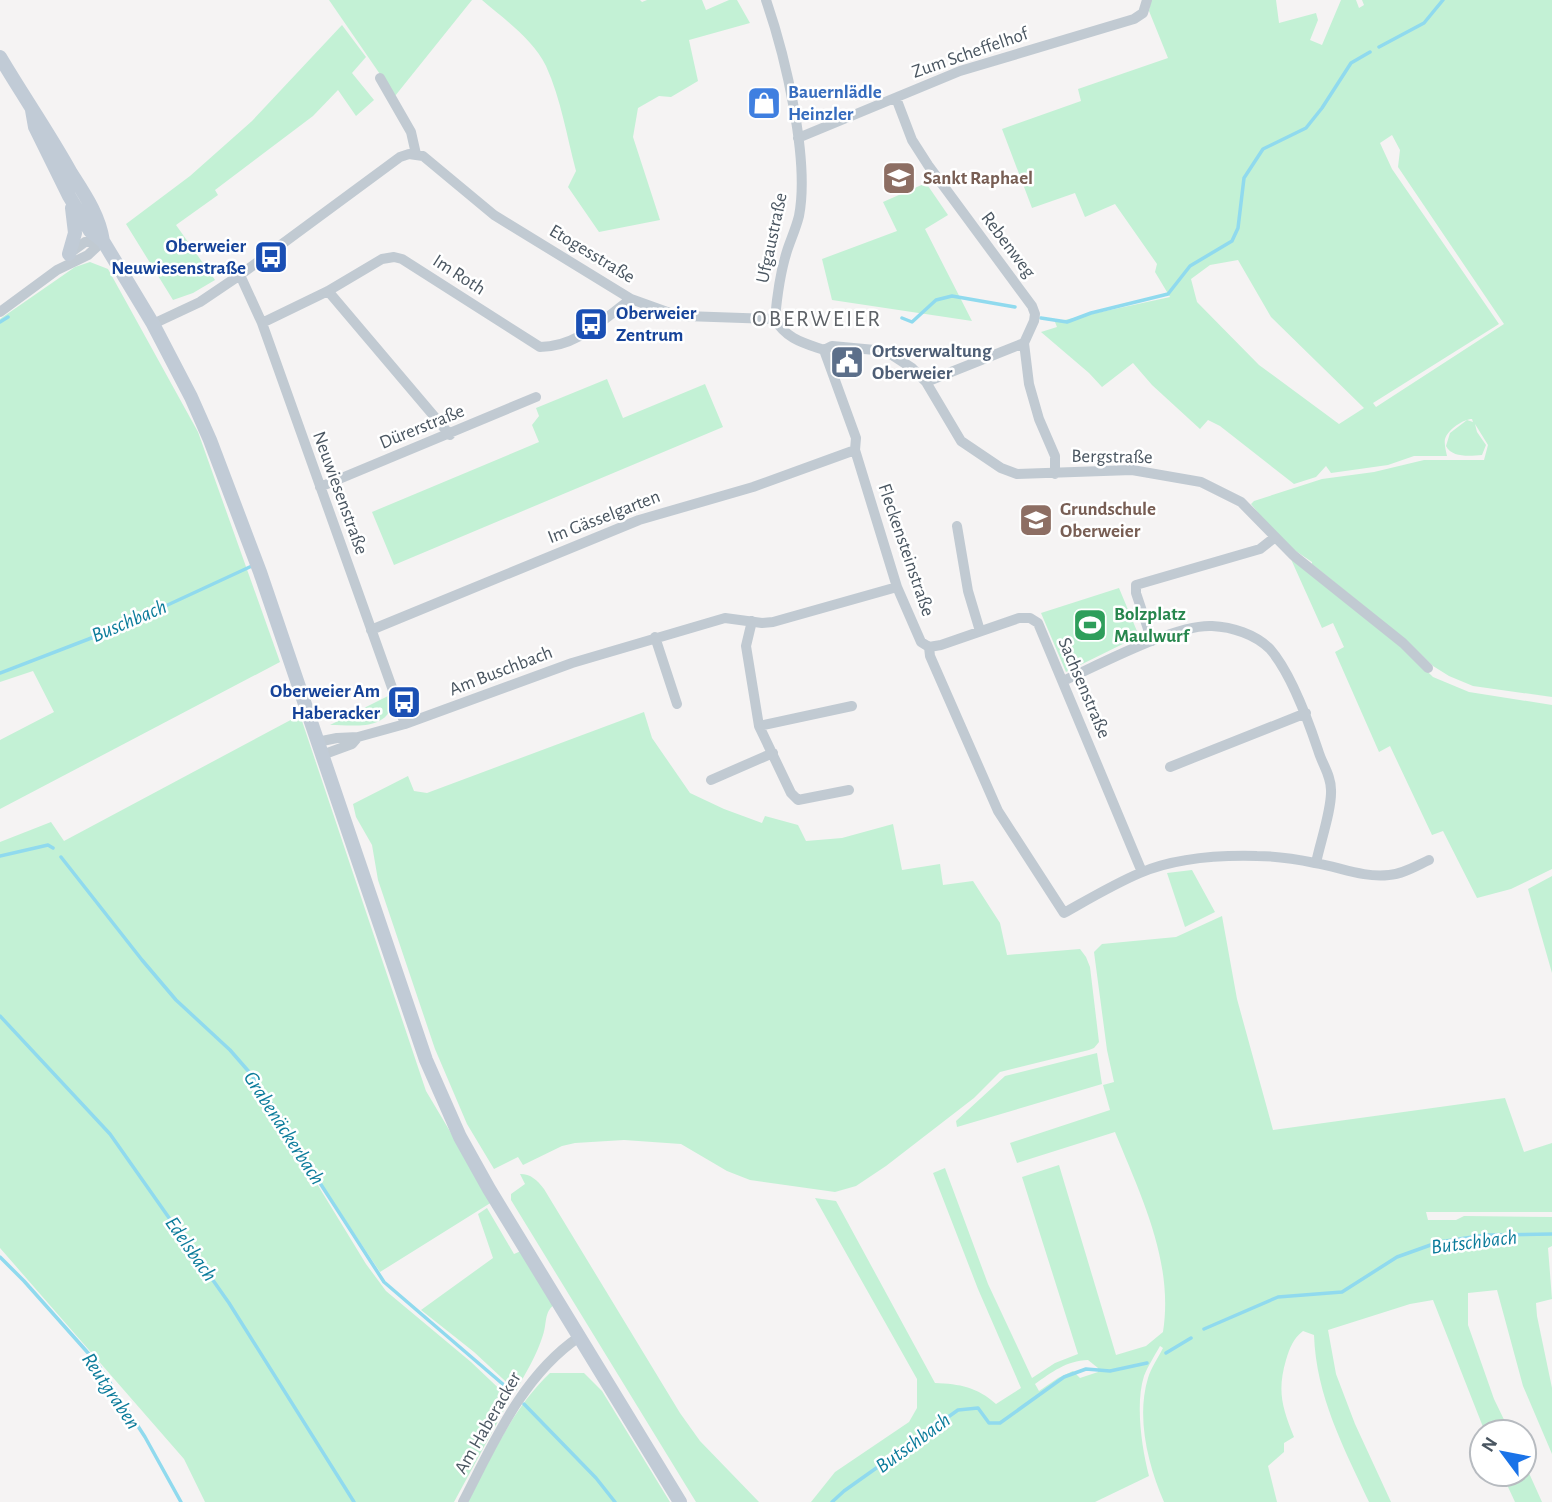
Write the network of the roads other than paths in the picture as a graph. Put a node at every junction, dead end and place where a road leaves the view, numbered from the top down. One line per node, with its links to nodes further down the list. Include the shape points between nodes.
1 (766, 0): 7 (street, Ufgaustraße, via 780,42)
2 (1146, 0): 5 (street, Zum Scheffelhof, via 1143,13 1134,19 960,71)
3 (0, 57): 6 (main road)
4 (380, 78): 8 (street, via 411,132)
5 (895, 98): 7 (street, Zum Scheffelhof); 20 (street, Rebenweg, via 917,149 1032,306 1034,321)
6 (32, 110): 9 (main road, via 35,127); 10 (main road, via 100,222)
7 (798, 138): 17 (street, Ufgaustraße, via 799,215 781,275)
8 (416, 154): 13 (street, via 400,157); 15 (street, Etogesstraße, via 430,160 494,215)
9 (69, 196): 10 (main road, via 90,231); 11 (main road, via 75,233)
10 (103, 241): 11 (street, via 85,242); 12 (street, via 88,255); 19 (main road)
11 (69, 254): 12 (street)
12 (57, 270): 16 (street)
13 (240, 275): 18 (street, Neuwiesenstraße); 19 (street, via 200,302)
14 (328, 291): 15 (street, Im Roth, via 383,259 402,259 540,347 579,338); 18 (street, Im Roth); 24 (street)
15 (631, 299): 17 (street, Etogesstraße, via 678,315)
16 (0, 312)
17 (775, 319): 21 (street, via 789,337)
18 (262, 323): 27 (street, Neuwiesenstraße)
19 (153, 324): 44 (main road, via 210,440)
20 (1024, 343): 22 (street); 26 (street, Rebenweg, via 1029,384 1055,456)
21 (824, 351): 22 (street, Bergstraße, via 832,346 884,353 912,368); 25 (street, Fleckensteinstraße, via 856,438)
22 (926, 382): 26 (street, Bergstraße, via 961,442 1017,474)
23 (536, 397): 24 (street, Dürerstraße)
24 (450, 435): 27 (street, Dürerstraße)
25 (855, 450): 30 (street, Fleckensteinstraße); 32 (street, Im Gässelgarten, via 753,487 639,520)
26 (1055, 474): 29 (street, Bergstraße, via 1132,470 1200,482 1241,502)
27 (320, 487): 32 (street, Neuwiesenstraße)
28 (957, 526): 33 (street)
29 (1274, 538): 35 (street, via 1260,548 1136,585); 37 (street, Bergstraße)
30 (897, 587): 31 (street, Am Buschbach, via 773,622); 36 (street, Fleckensteinstraße, via 921,642)
31 (752, 621): 34 (street, Am Buschbach, via 726,618); 43 (street, via 746,646)
32 (371, 630): 42 (street, Neuwiesenstraße)
33 (980, 631): 36 (street, Sachsenstraße); 38 (street, Sachsenstraße, via 1030,618 1038,623)
34 (655, 637): 39 (street); 42 (street, Am Buschbach)
35 (1152, 641): 38 (street); 41 (street, via 1190,627 1211,626 1253,636 1269,649)
36 (929, 647): 51 (street, Fleckensteinstraße, via 998,811 1065,913)
37 (1428, 668)
38 (1063, 681): 51 (street, Sachsenstraße)
39 (677, 704)
40 (852, 706): 43 (street)
41 (1306, 713): 46 (street); 50 (street, via 1332,791)
42 (405, 724): 44 (street, Am Buschbach, via 358,737 352,744)
43 (759, 726): 45 (street)
44 (320, 749): 52 (main road, via 436,1086 477,1169)
45 (773, 753): 47 (street); 48 (street, via 797,800)
46 (1170, 767)
47 (711, 780)
48 (849, 790)
49 (1429, 860): 50 (street, via 1388,876)
50 (1316, 863): 51 (street, via 1258,856 1210,858)
51 (1142, 872)
52 (579, 1337): 53 (street, Am Haberacker, via 550,1359 527,1386); 54 (main road)
53 (463, 1502)
54 (680, 1502)

